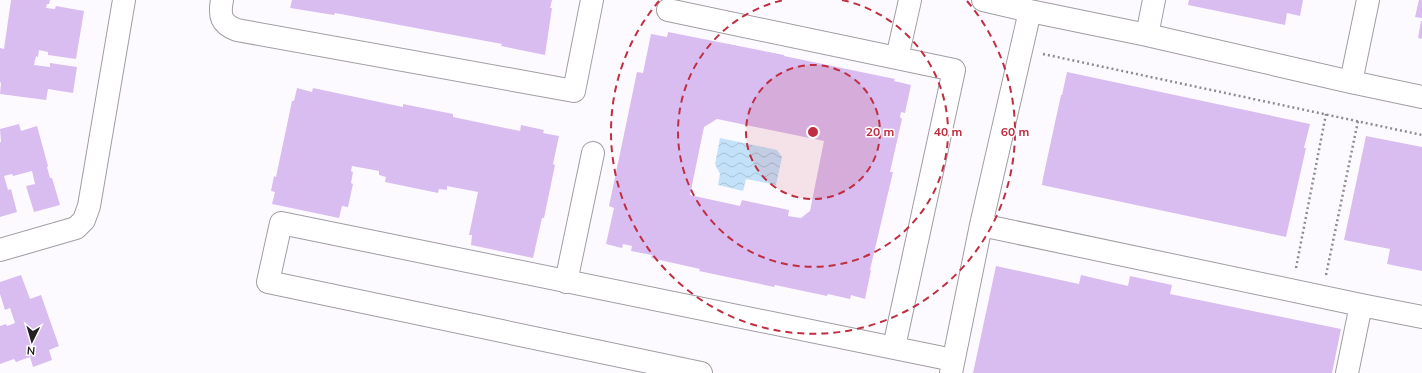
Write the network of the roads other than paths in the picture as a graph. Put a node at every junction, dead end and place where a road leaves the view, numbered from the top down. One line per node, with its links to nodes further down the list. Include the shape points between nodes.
1 (124, 0): 16 (street, via 89,206 84,220 76,228 65,232)
2 (222, 0): 3 (street, via 221,17 226,24 237,30 574,91)
3 (592, 0)
4 (910, 0): 11 (street)
5 (983, 0): 9 (street)
6 (1154, 0): 10 (street)
7 (1368, 0): 12 (street)
8 (668, 10): 11 (street)
9 (1030, 11): 10 (street); 15 (street)
10 (1147, 35): 12 (street)
11 (897, 58): 20 (street, via 954,70)
12 (1351, 82): 13 (street)
13 (1422, 97)
14 (593, 153): 17 (street)
15 (981, 225): 18 (street); 21 (street)
16 (0, 250)
17 (566, 282): 20 (street); 22 (street, via 281,223 268,282)
18 (1361, 305): 19 (street); 23 (street)
19 (1422, 317)
20 (894, 347): 21 (street)
21 (952, 366)
22 (701, 373)
23 (1347, 373)

